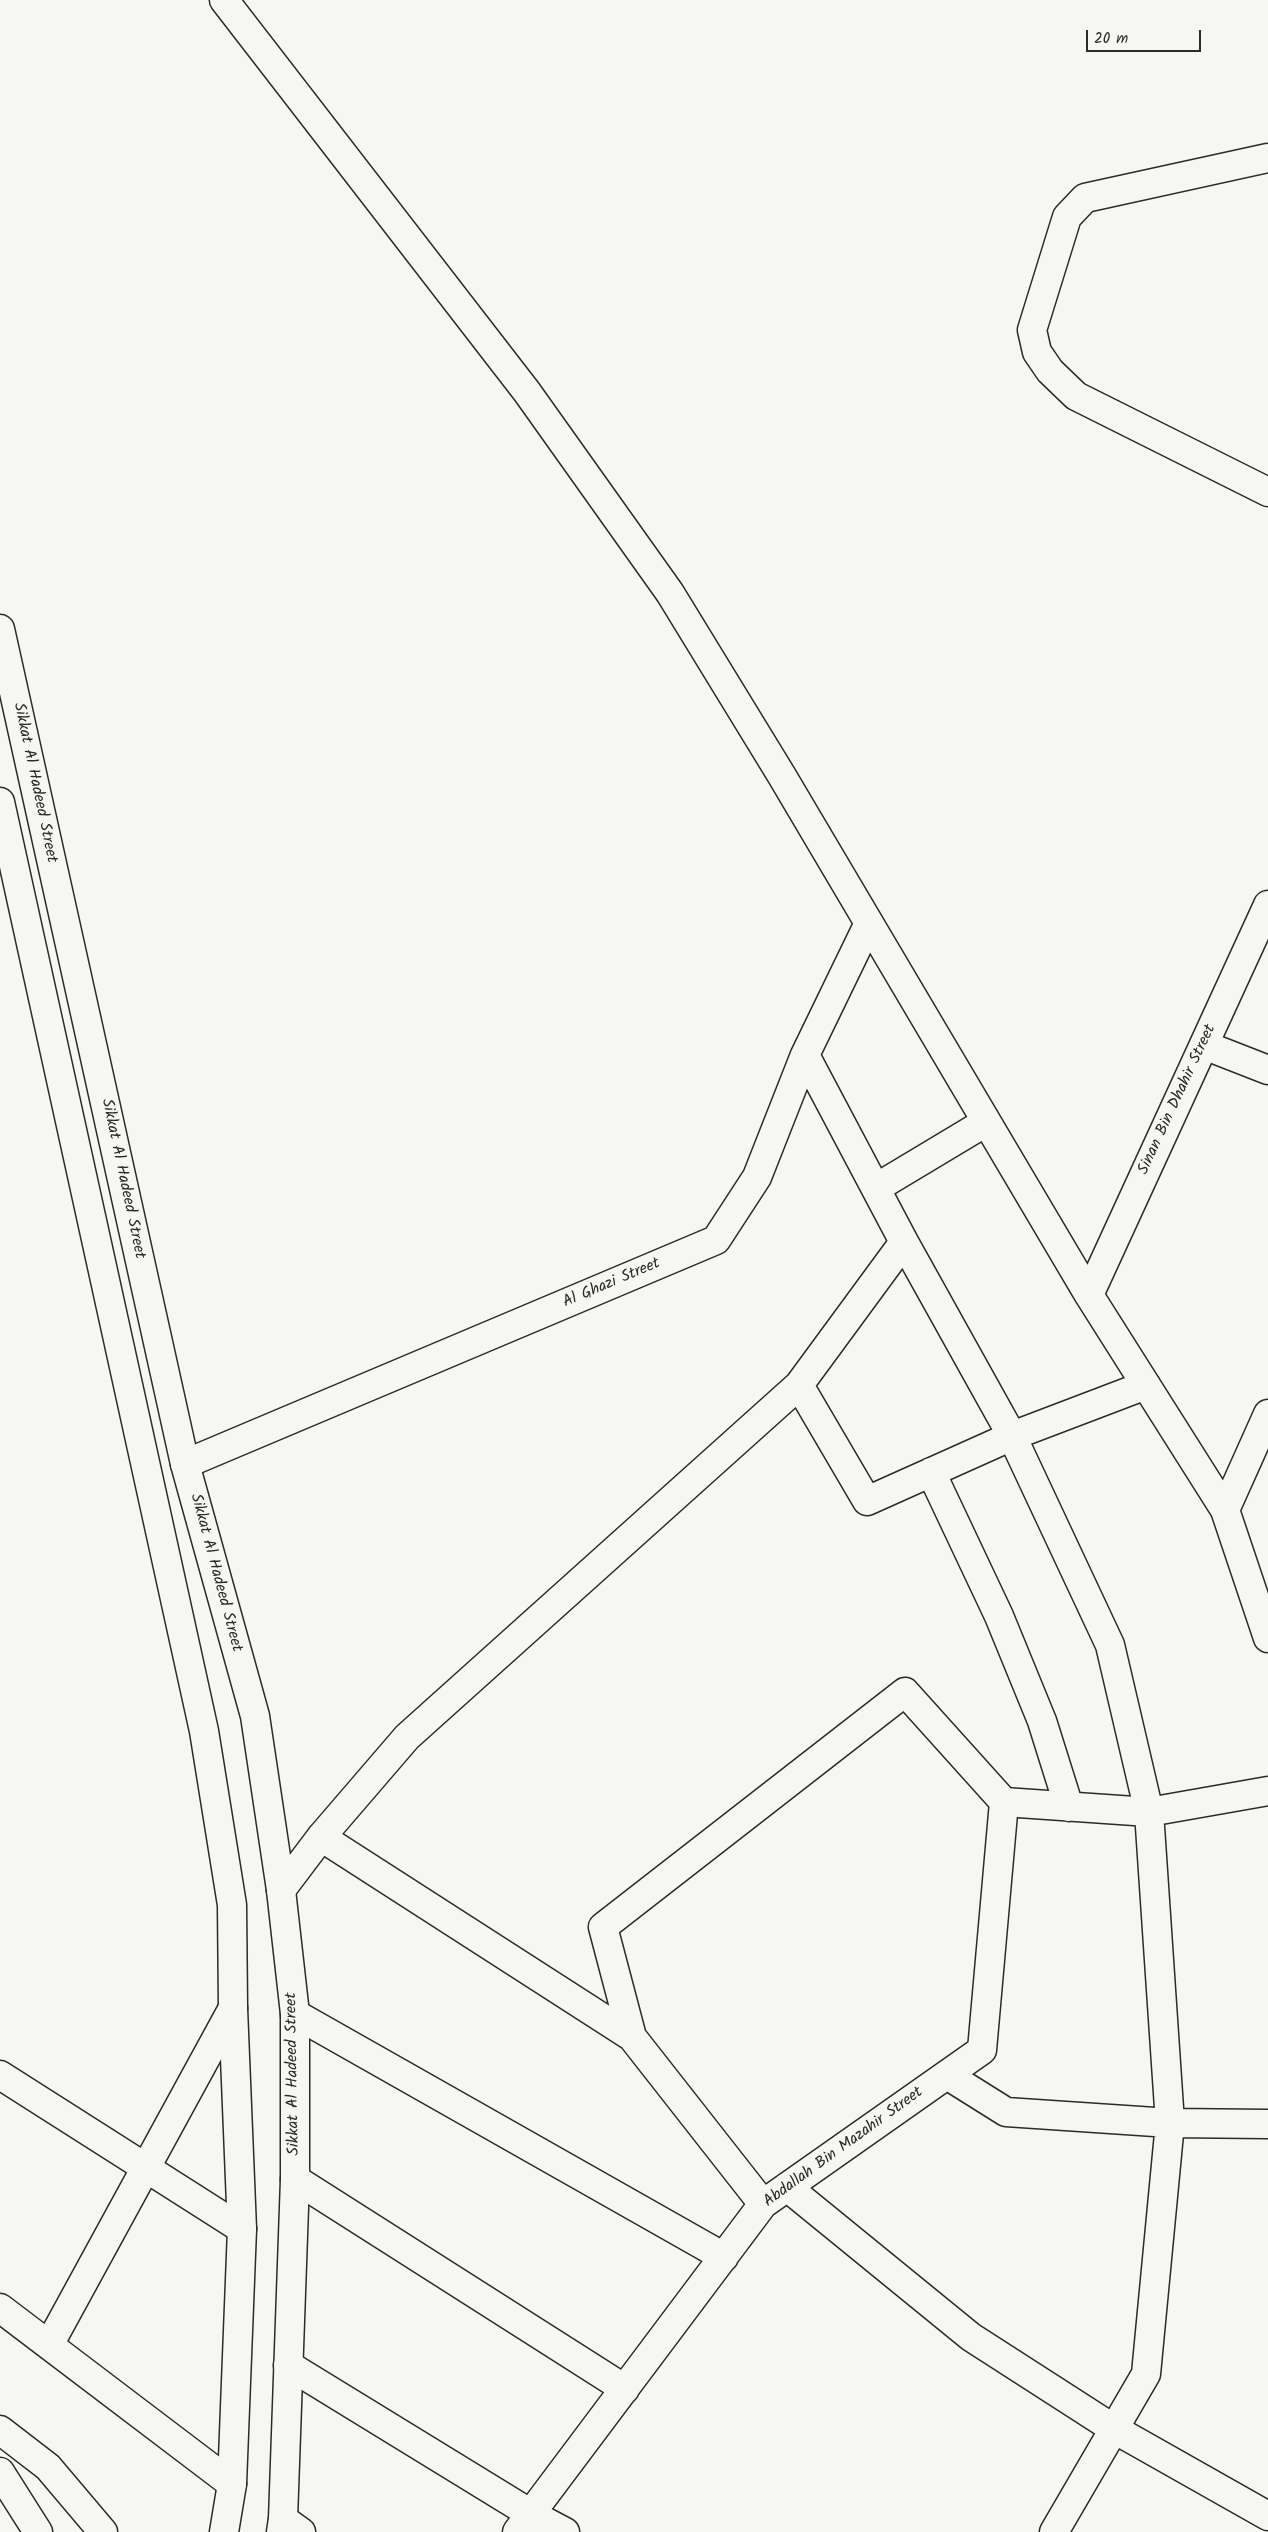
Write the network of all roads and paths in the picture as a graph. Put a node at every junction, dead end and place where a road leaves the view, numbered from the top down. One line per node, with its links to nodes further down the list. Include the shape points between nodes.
1 (224, 0): 7 (street, via 527,392 670,592)
2 (1268, 158): 3 (street, via 1085,198 1067,217 1032,330 1037,352 1050,371 1076,396)
3 (1268, 492)
4 (0, 629): 19 (street, Sikkat Al Hadeed Street)
5 (0, 802): 29 (street, via 204,1731 232,1905)
6 (1268, 905): 8 (street, Sinan Bin Dhahir Street)
7 (868, 925): 9 (street, Al Ghazi Street); 11 (street)
8 (1204, 1044): 10 (street); 14 (street, Sinan Bin Dhahir Street)
9 (806, 1055): 12 (street); 19 (street, Al Ghazi Street, via 757,1177 716,1240)
10 (1268, 1070)
11 (986, 1122): 12 (street); 14 (street)
12 (876, 1188): 13 (street)
13 (904, 1242): 15 (street); 18 (street)
14 (1089, 1295): 16 (street)
15 (799, 1385): 20 (street, via 867,1501); 27 (street, via 407,1737)
16 (1146, 1385): 18 (street); 21 (street)
17 (1268, 1414): 21 (street)
18 (1012, 1436): 20 (street); 26 (street, via 1110,1645)
19 (185, 1464): 28 (street, Sikkat Al Hadeed Street, via 255,1716)
20 (931, 1472): 25 (street, via 999,1616 1042,1721)
21 (1224, 1510): 22 (street)
22 (1268, 1638)
23 (1268, 1791): 26 (street)
24 (1004, 1802): 25 (street); 31 (street, via 905,1692 603,1927); 32 (street, Abdallah Bin Mazahir Street, via 982,2050)
25 (1069, 1807): 26 (street)
26 (1149, 1812): 34 (street)
27 (321, 1837): 28 (street); 31 (street)
28 (281, 1890): 30 (street, Sikkat Al Hadeed Street)
29 (233, 2008): 36 (street); 40 (street)
30 (296, 2014): 37 (street, Sikkat Al Hadeed Street); 41 (street)
31 (632, 2037): 39 (street)
32 (947, 2074): 34 (street, via 1006,2112); 38 (street, Abdallah Bin Mazahir Street)
33 (0, 2075): 36 (street)
34 (1170, 2123): 35 (street); 46 (street, via 1146,2374)
35 (1268, 2124)
36 (146, 2168): 40 (street); 43 (street)
37 (295, 2179): 44 (street, Sikkat Al Hadeed Street); 45 (street)
38 (788, 2187): 39 (street, Abdallah Bin Mazahir Street); 46 (street, via 971,2337)
39 (763, 2204): 41 (street, Abdallah Bin Mazahir Street)
40 (242, 2229): 49 (street)
41 (724, 2257): 45 (street, Abdallah Bin Mazahir Street)
42 (0, 2308): 43 (street)
43 (49, 2345): 49 (street)
44 (288, 2365): 51 (street); 52 (street, Sikkat Al Hadeed Street)
45 (625, 2389): 51 (street, Abdallah Bin Mazahir Street)
46 (1114, 2429): 50 (street); 57 (street)
47 (0, 2430): 54 (street, via 48,2467)
48 (0, 2472): 53 (street)
49 (232, 2484): 55 (street)
50 (1268, 2516)
51 (524, 2523): 56 (street)
52 (288, 2528)
53 (38, 2532)
54 (103, 2532)
55 (224, 2532)
56 (565, 2532)
57 (1054, 2532)

